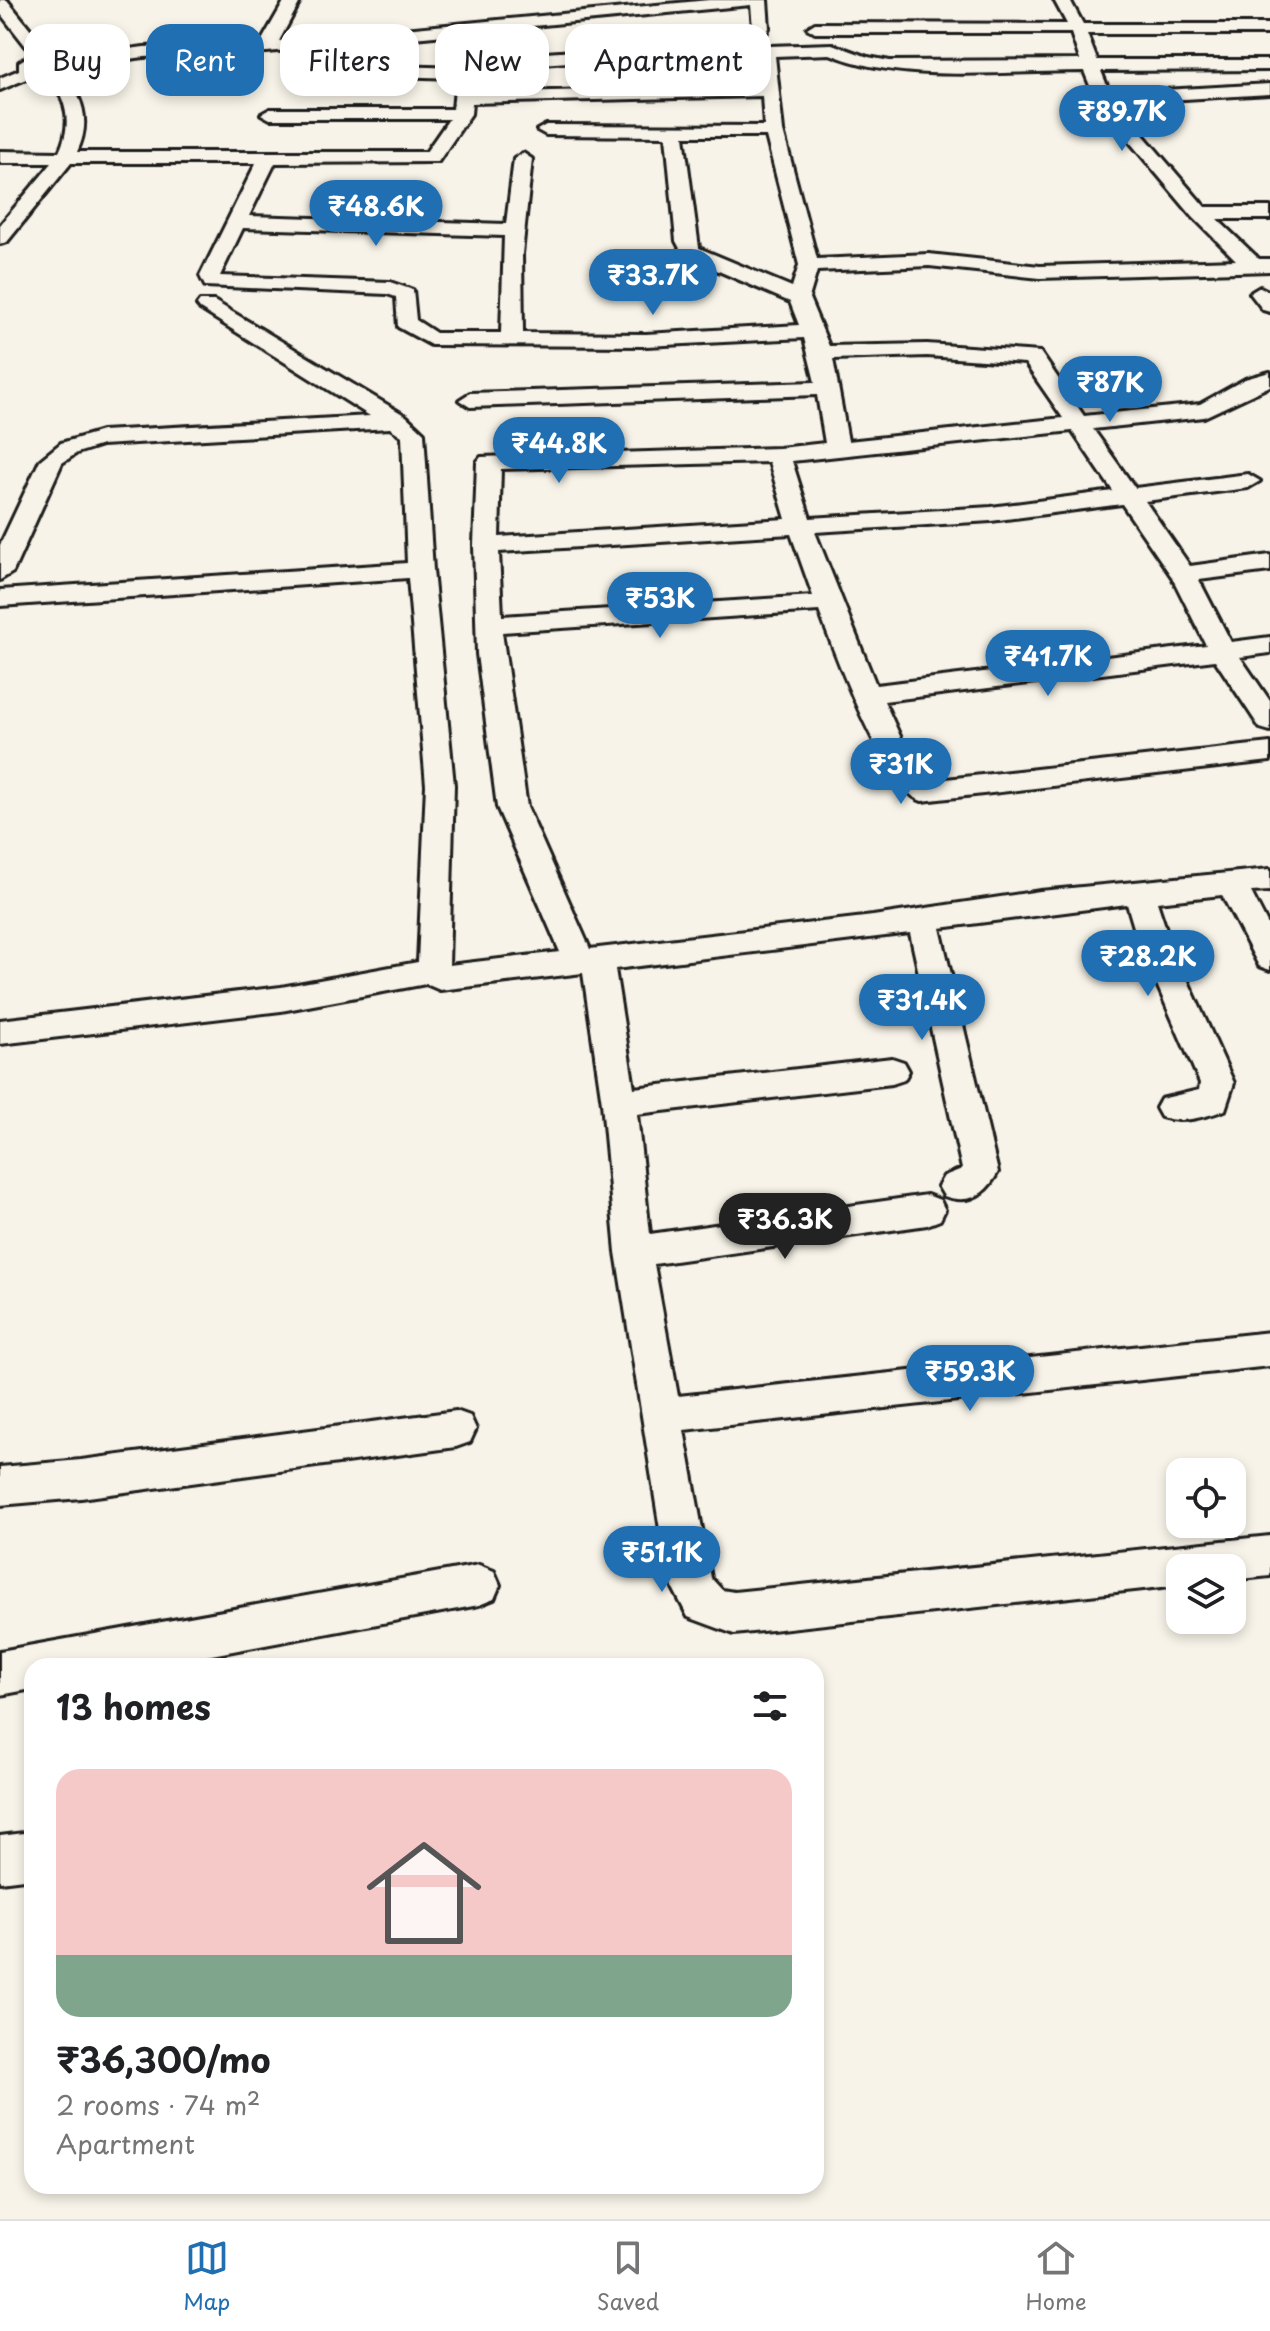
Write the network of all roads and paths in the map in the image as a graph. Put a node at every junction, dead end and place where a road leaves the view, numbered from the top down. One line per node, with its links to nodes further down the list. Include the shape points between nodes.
1 (293, 0): 13 (street)
2 (759, 0): 6 (street); 7 (street)
3 (1062, 0): 9 (street)
4 (0, 2): 5 (street)
5 (6, 18): 11 (street)
6 (493, 24)
7 (761, 24)
8 (815, 28): 9 (street)
9 (1077, 28): 10 (street); 16 (street)
10 (1270, 29)
11 (24, 38)
12 (280, 46): 13 (street)
13 (267, 47): 15 (street)
14 (771, 48): 16 (street, via 832,49 890,66)
15 (130, 54)
16 (1089, 64): 17 (street); 26 (street)
17 (1270, 65)
18 (24, 75): 19 (street)
19 (0, 85)
20 (1270, 89): 26 (street)
21 (280, 93): 28 (street)
22 (69, 96): 36 (street, via 77,129)
23 (464, 96): 27 (street)
24 (668, 96): 27 (street)
25 (770, 96): 30 (street)
26 (1103, 99): 37 (street)
27 (464, 106): 28 (street); 34 (street, via 431,158)
28 (262, 125): 33 (street)
29 (546, 130): 31 (street)
30 (774, 131): 31 (street); 42 (street)
31 (675, 132): 44 (street, via 691,252)
32 (0, 157): 36 (street)
33 (236, 157): 34 (street); 36 (street)
34 (268, 158): 39 (street)
35 (523, 159): 40 (street)
36 (63, 160): 41 (street)
37 (1200, 213): 38 (street); 43 (street)
38 (1270, 213)
39 (239, 222): 40 (street); 46 (street, via 210,276 212,282 390,288 406,294 405,323 431,339)
40 (515, 230): 46 (street)
41 (0, 238)
42 (809, 265): 43 (street, via 929,260 1040,272); 44 (street)
43 (1261, 265)
44 (799, 298): 47 (street)
45 (207, 305): 51 (street)
46 (512, 341): 47 (street)
47 (816, 342): 49 (street); 52 (street, via 1032,357)
48 (1270, 379): 52 (street, via 1249,383 1224,404 1204,410)
49 (825, 388): 50 (street); 53 (street)
50 (470, 400)
51 (398, 421): 60 (street, via 413,433 415,444); 61 (street, via 80,443 52,460)
52 (1080, 422): 53 (street); 56 (street)
53 (838, 449): 54 (street)
54 (779, 455): 57 (street); 58 (street, via 489,462)
55 (1248, 481): 56 (street)
56 (1129, 496): 57 (street, via 991,514); 62 (street)
57 (799, 527): 58 (street); 64 (street)
58 (486, 545): 65 (street)
59 (1270, 563): 62 (street)
60 (420, 570): 63 (street); 77 (street, via 440,785)
61 (0, 572)
62 (1183, 574): 67 (street)
63 (0, 598)
64 (829, 603): 65 (street); 68 (street)
65 (489, 625): 76 (street, via 512,807)
66 (1270, 645): 67 (street)
67 (1222, 650): 68 (street); 69 (street)
68 (867, 695): 70 (street, via 906,778 922,791)
69 (1270, 722)
70 (1270, 752)
71 (1270, 880): 72 (street)
72 (1231, 884): 73 (street); 75 (street)
73 (1139, 892): 74 (street); 81 (street, via 1154,941 1217,1083 1213,1101)
74 (922, 919): 76 (street); 82 (street, via 980,1172 970,1184)
75 (1270, 958)
76 (588, 959): 77 (street, via 440,978); 80 (street)
77 (433, 971): 78 (street, via 281,999)
78 (0, 1032)
79 (892, 1071): 80 (street)
80 (619, 1103): 84 (street)
81 (1173, 1108)
82 (956, 1186)
83 (927, 1210): 84 (street)
84 (634, 1252): 86 (street)
85 (1270, 1349): 86 (street)
86 (663, 1415): 89 (street, via 694,1593 711,1610 734,1613)
87 (456, 1429): 88 (street)
88 (0, 1486)
89 (1270, 1556)
90 (479, 1585): 91 (street)
91 (82, 1658)
92 (24, 1668): 93 (street)
93 (0, 1673)
94 (24, 1856): 95 (street)
95 (0, 1859)

